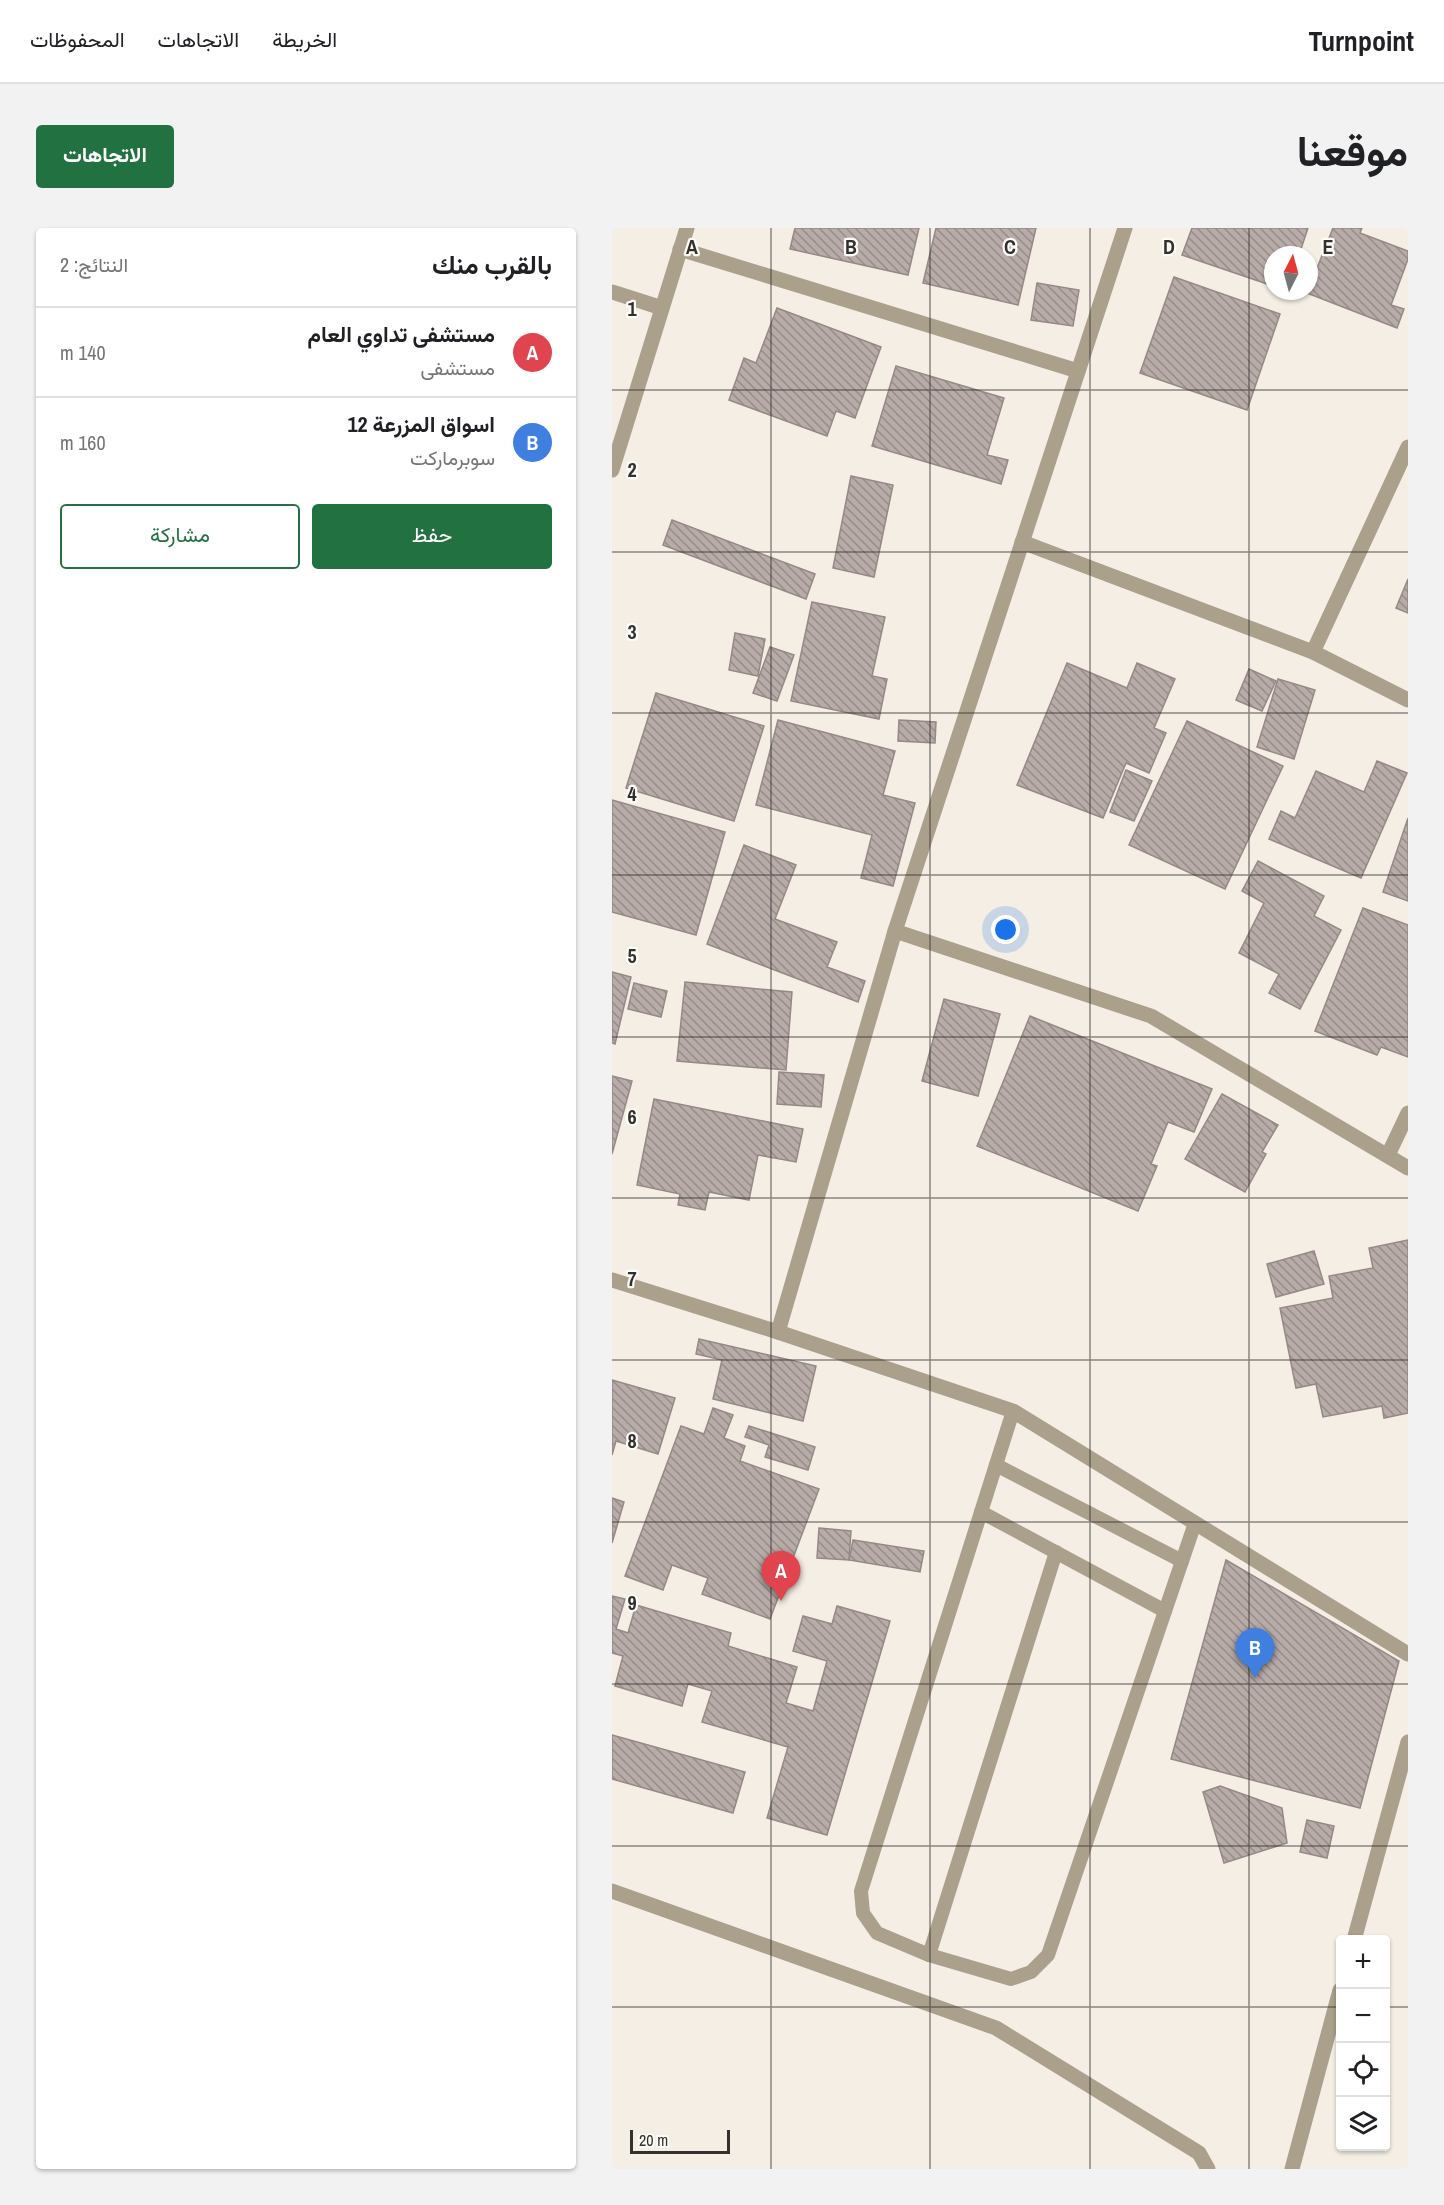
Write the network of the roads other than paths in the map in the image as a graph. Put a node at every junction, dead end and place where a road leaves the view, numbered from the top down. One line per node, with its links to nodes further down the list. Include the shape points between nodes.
1 (687, 228): 3 (street)
2 (1125, 228): 6 (street)
3 (680, 249): 5 (street); 6 (street)
4 (612, 292): 5 (street)
5 (662, 308): 8 (street)
6 (1078, 371): 9 (street)
7 (1408, 447): 10 (street)
8 (612, 470)
9 (1022, 542): 10 (street); 12 (street)
10 (1313, 652): 11 (street)
11 (1408, 700)
12 (895, 931): 14 (street, via 1151,1016); 17 (street)
13 (1408, 1113): 14 (street)
14 (1388, 1155): 15 (street)
15 (1408, 1168)
16 (612, 1280): 17 (street)
17 (778, 1332): 18 (street)
18 (1013, 1411): 19 (lane); 21 (street)
19 (996, 1465): 20 (lane); 23 (lane)
20 (981, 1512): 22 (lane); 29 (lane, via 861,1891 863,1913 877,1933)
21 (1195, 1523): 23 (lane); 25 (street)
22 (1056, 1552): 24 (lane); 29 (lane)
23 (1182, 1561): 24 (lane)
24 (1165, 1611): 29 (lane, via 1048,1955 1031,1972 1011,1979)
25 (1408, 1654)
26 (1408, 1743): 28 (street)
27 (612, 1891): 31 (street, via 996,2028 1198,2153)
28 (1355, 1935)
29 (929, 1954)
30 (1336, 2008): 32 (street)
31 (1208, 2169)
32 (1292, 2169)

